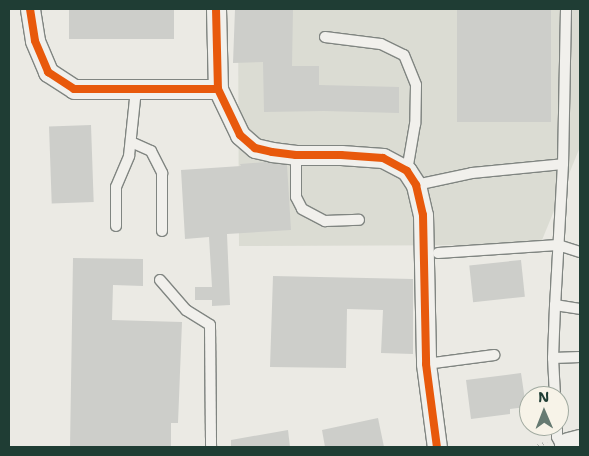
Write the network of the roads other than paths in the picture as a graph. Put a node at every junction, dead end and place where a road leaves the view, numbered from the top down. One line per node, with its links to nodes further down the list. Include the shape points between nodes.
1 (30, 9): 5 (street, via 35,41 48,72 74,89)
2 (216, 9): 6 (street)
3 (566, 9): 9 (lane)
4 (325, 37): 10 (lane, via 381,44 404,55 416,85)
5 (136, 89): 6 (street); 7 (lane)
6 (218, 89): 8 (street, via 240,135 255,148)
7 (131, 142): 12 (lane, via 130,156 116,186); 13 (lane, via 151,151 162,173)
8 (296, 155): 10 (street, via 383,158); 11 (lane, via 296,197 302,209 325,221)
9 (563, 164): 10 (lane); 14 (lane)
10 (412, 178): 23 (street, via 423,215)
11 (359, 220)
12 (116, 226)
13 (162, 231)
14 (558, 245): 15 (lane); 16 (lane); 18 (lane)
15 (580, 252)
16 (438, 253)
17 (160, 280): 26 (lane, via 186,310 210,325)
18 (555, 305): 19 (lane); 22 (lane)
19 (580, 309)
20 (494, 355): 23 (lane)
21 (580, 356): 22 (lane)
22 (553, 358): 24 (lane)
23 (426, 364): 27 (street)
24 (554, 386)
25 (580, 444): 28 (street)
26 (211, 447)
27 (437, 447)
28 (569, 447)

